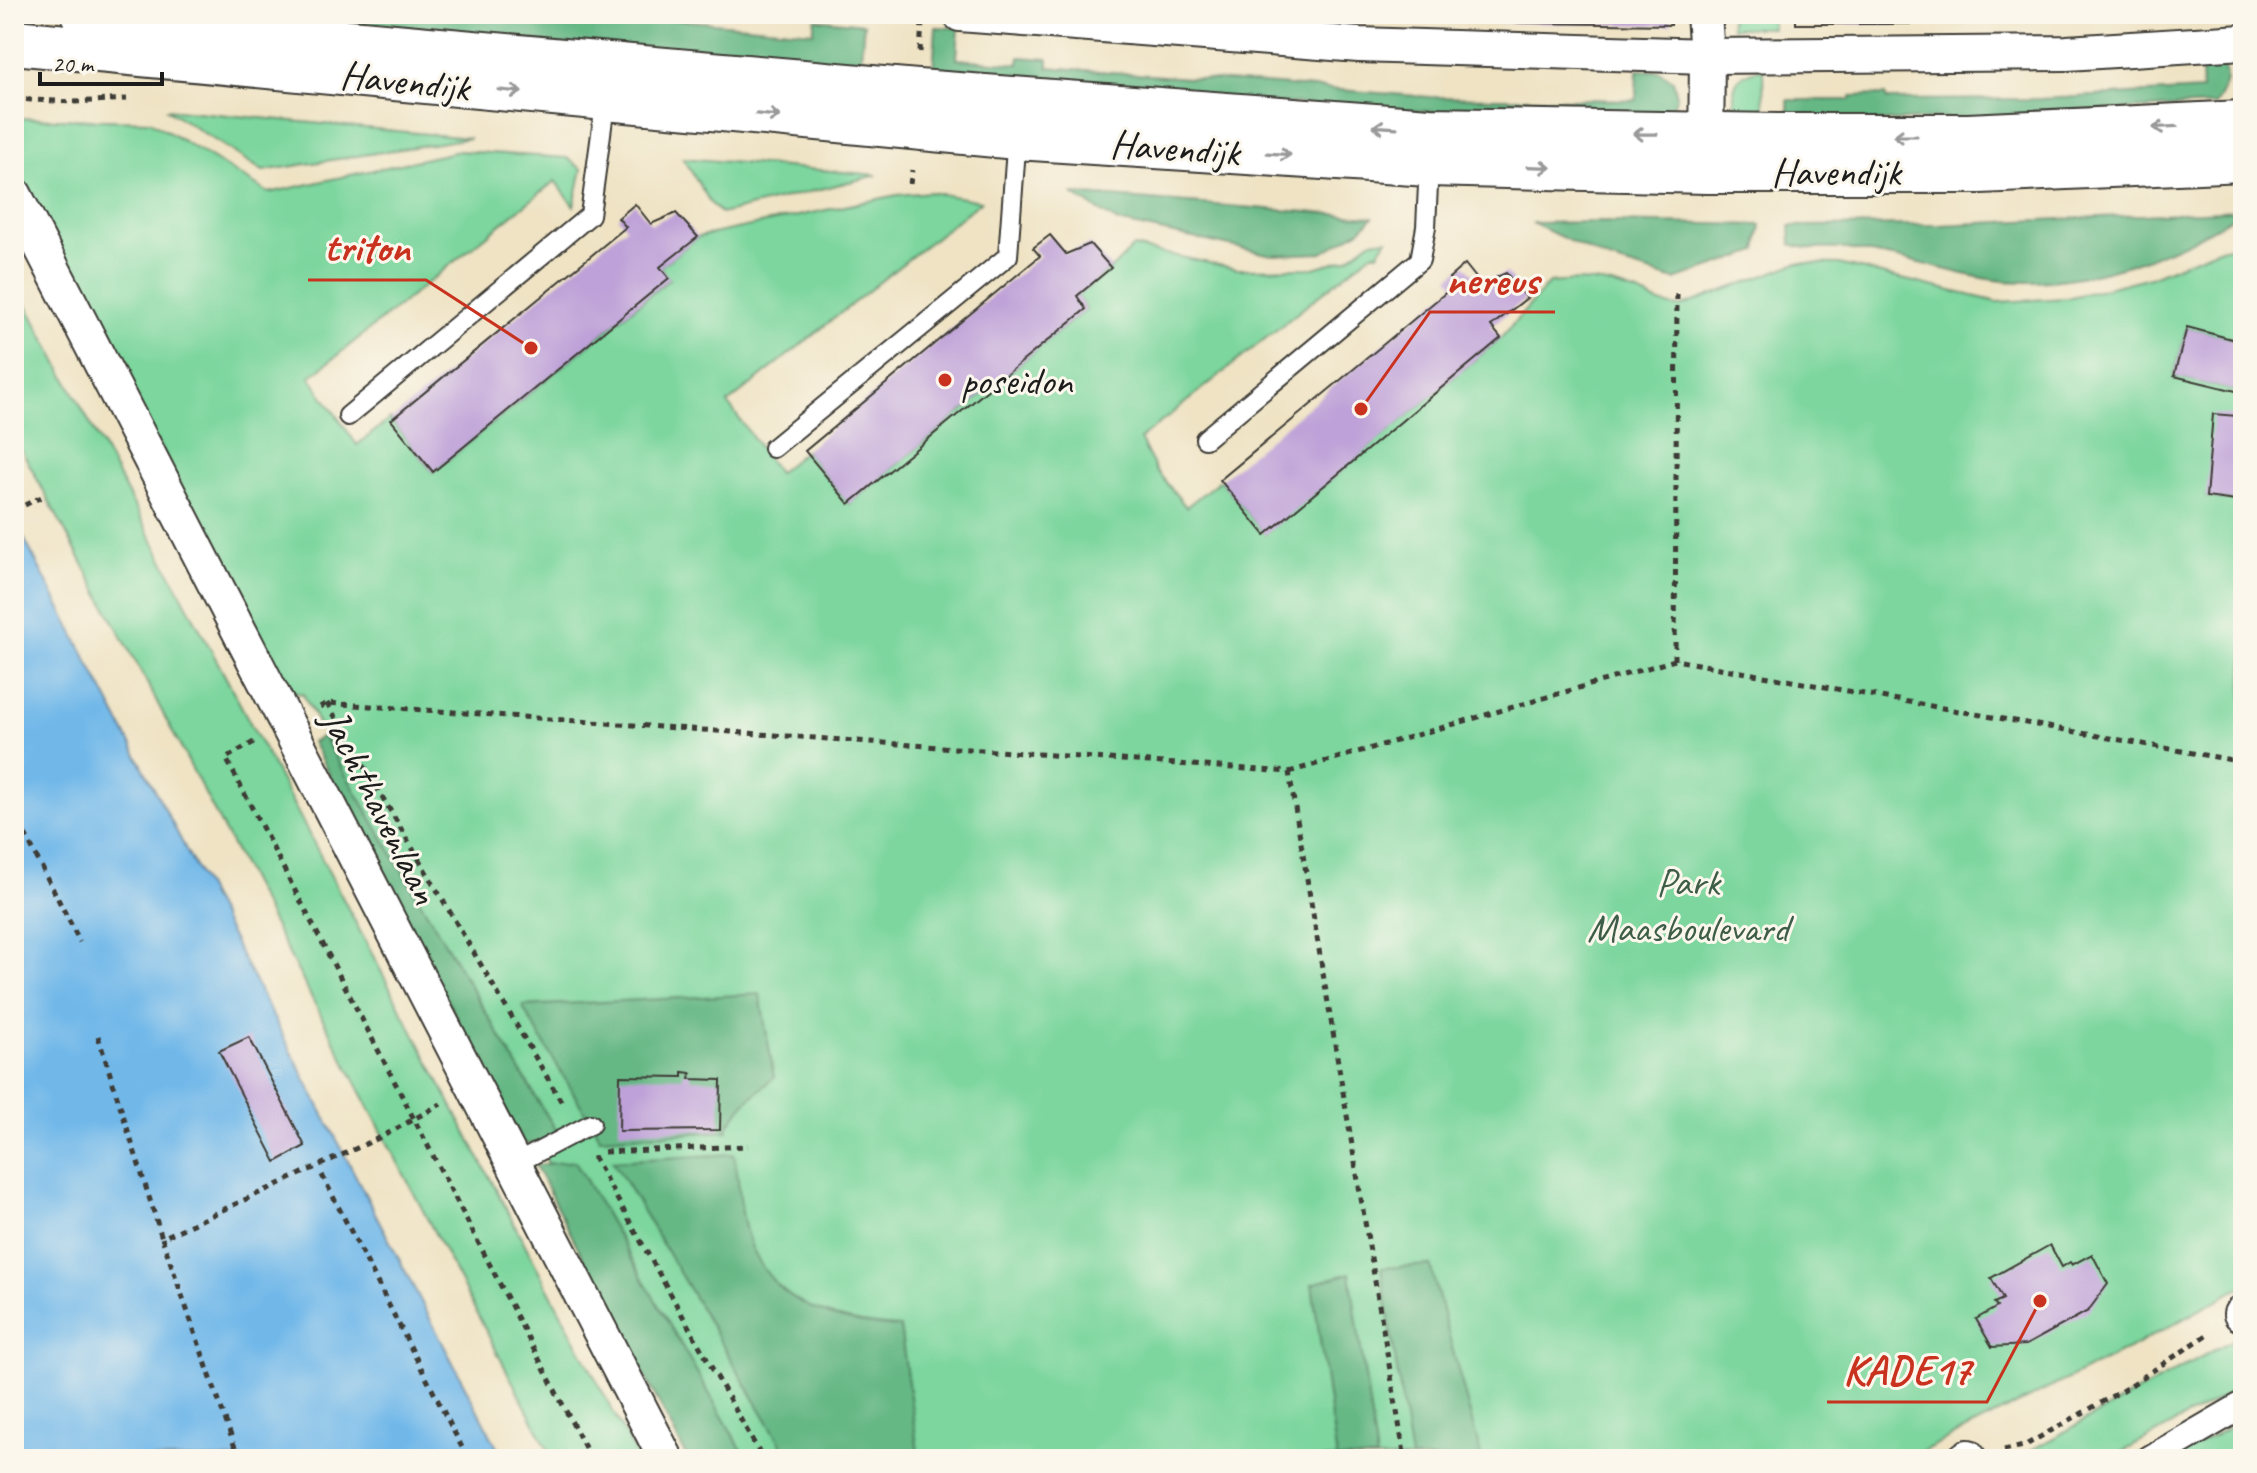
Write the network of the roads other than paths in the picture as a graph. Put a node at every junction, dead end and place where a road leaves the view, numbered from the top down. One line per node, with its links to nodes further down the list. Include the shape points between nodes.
1 (84, 14): 7 (street, Havendijk, via 296,37)
2 (960, 14): 6 (street, via 1359,45)
3 (1704, 14): 6 (street)
4 (14, 42): 7 (street, Havendijk, one-way to 7)
5 (2243, 42): 6 (street, via 2067,53)
6 (1707, 56): 11 (street)
7 (607, 83): 8 (street, Havendijk); 14 (lane, via 590,215)
8 (1019, 118): 10 (street, Havendijk); 16 (lane, via 1008,256)
9 (2243, 123): 11 (street, Havendijk, one-way to 11)
10 (1429, 147): 11 (street, Havendijk); 15 (lane, via 1420,260)
11 (1706, 153): 12 (street, Havendijk, via 1980,171)
12 (2243, 159)
13 (14, 194): 18 (street, Jachthavenlaan)
14 (348, 416)
15 (1205, 439)
16 (773, 448)
17 (585, 1128): 18 (lane)
18 (515, 1164): 20 (street, Jachthavenlaan)
19 (2243, 1405): 21 (street)
20 (666, 1459)
21 (2150, 1459)

